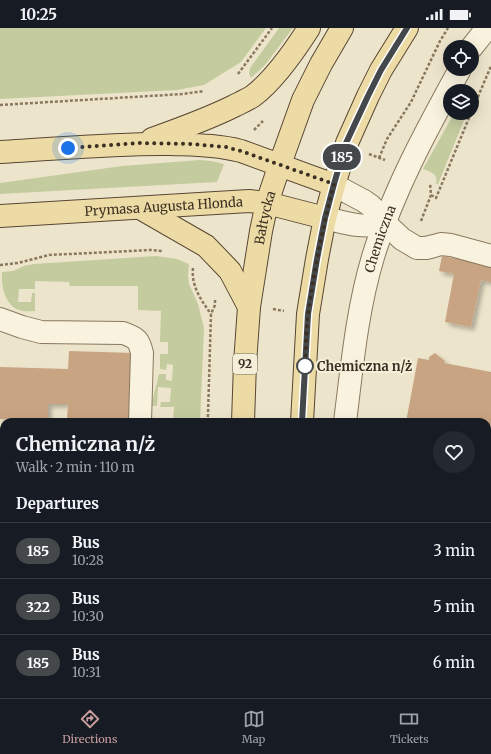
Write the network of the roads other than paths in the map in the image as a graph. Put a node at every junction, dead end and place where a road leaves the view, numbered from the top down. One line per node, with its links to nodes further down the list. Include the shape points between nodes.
1 (310, 28): 7 (main road, via 287,60 252,96 194,124)
2 (342, 28): 9 (main road, Bałtycka / 92, via 303,100)
3 (406, 28): 10 (main road, via 381,70 346,143)
4 (487, 28): 5 (street)
5 (478, 40)
6 (456, 76): 15 (street, Chemiczna, via 407,170)
7 (140, 143): 8 (main road); 9 (main road, via 226,147)
8 (0, 152)
9 (280, 164): 10 (main road); 11 (main road, Bałtycka / 92)
10 (334, 184): 14 (main road); 15 (street, via 367,203)
11 (267, 203): 12 (main road, Prymasa Augusta Hlonda, via 249,201); 14 (main road, Prymasa Augusta Hlonda); 17 (main road, Bałtycka / 92)
12 (140, 208): 13 (main road, Prymasa Augusta Hlonda); 17 (main road, via 206,246 230,271)
13 (0, 216)
14 (325, 218): 15 (street, via 357,226); 21 (main road, via 308,314)
15 (385, 223): 16 (street, via 404,241 417,248 451,244); 22 (street, Chemiczna, via 373,257 358,322)
16 (491, 256)
17 (249, 307): 20 (main road, Bałtycka / 92)
18 (0, 319): 19 (street, via 41,332 124,333 131,336 139,342 142,354)
19 (140, 418)
20 (243, 418)
21 (302, 418)
22 (346, 418)

